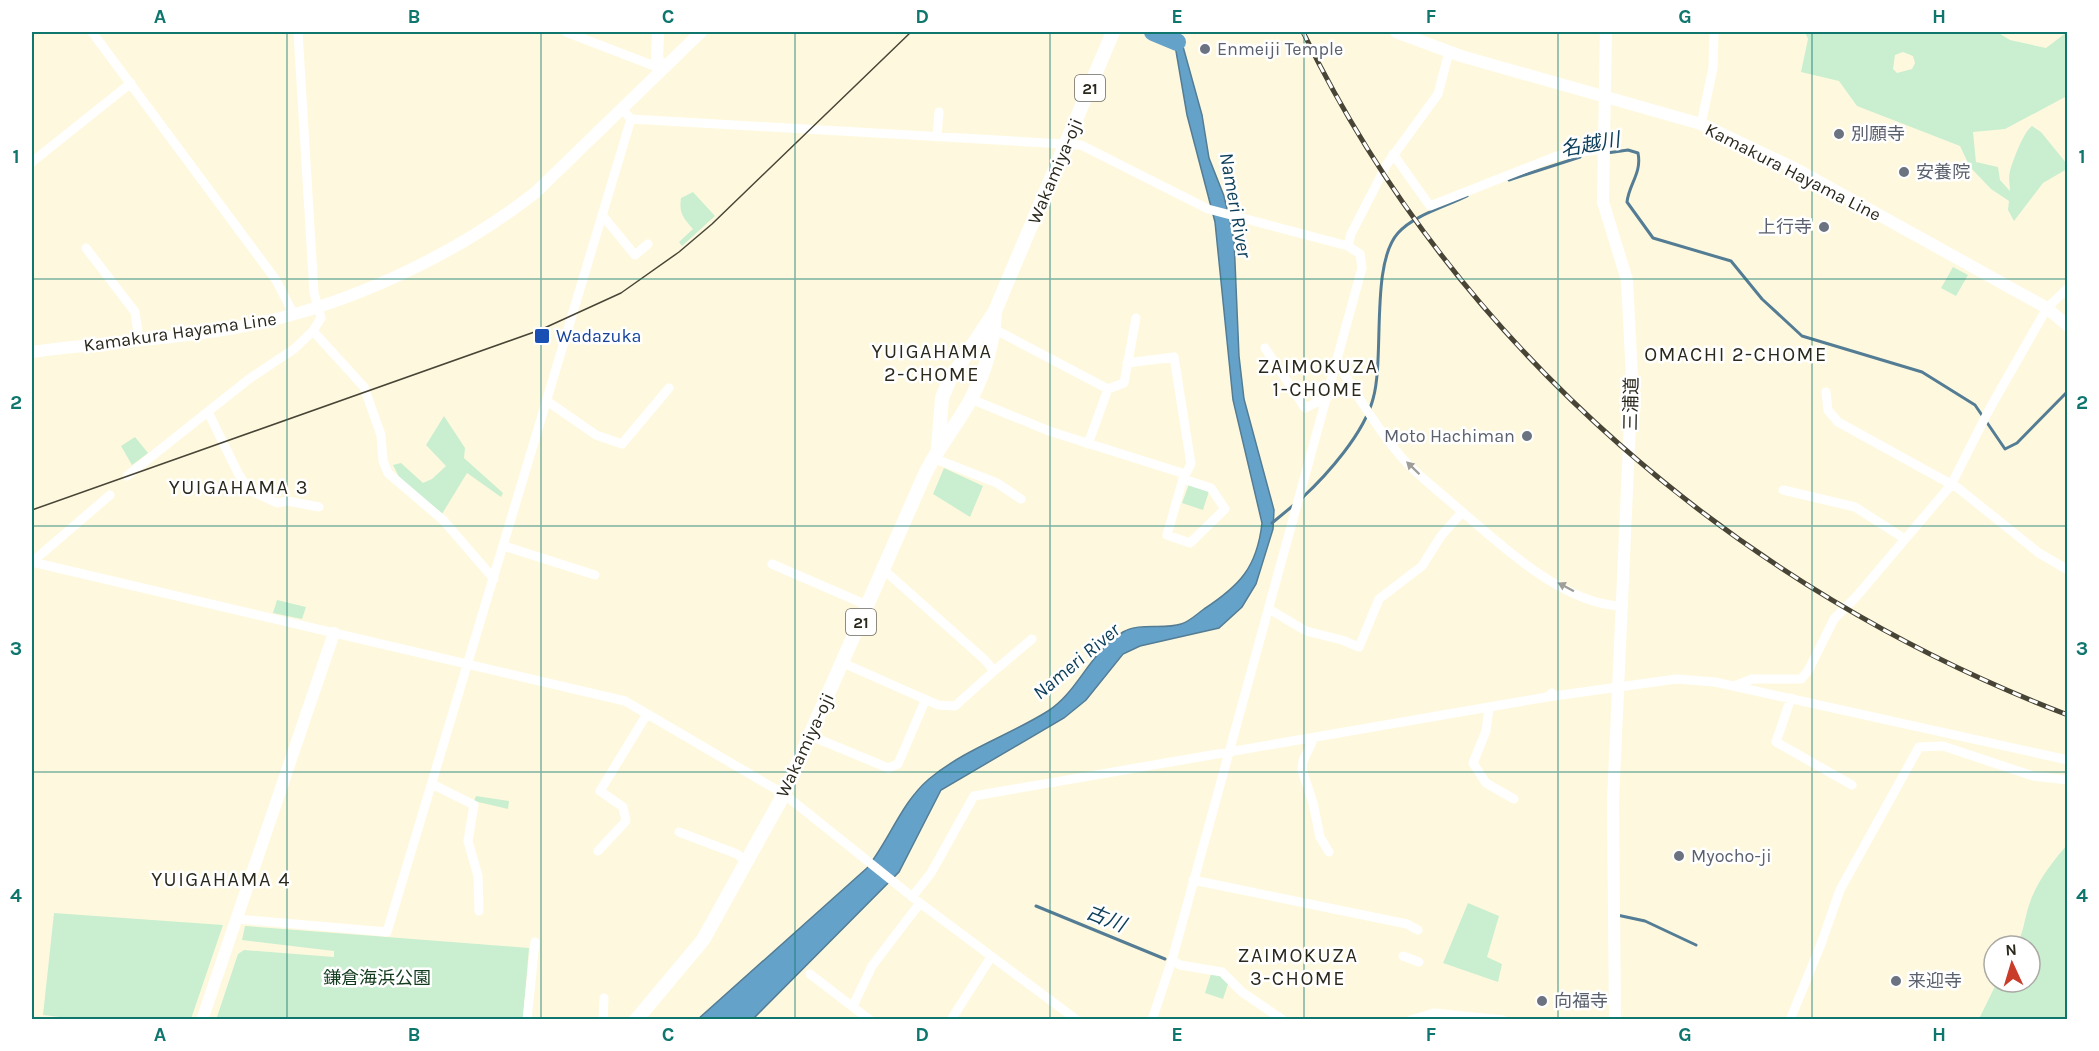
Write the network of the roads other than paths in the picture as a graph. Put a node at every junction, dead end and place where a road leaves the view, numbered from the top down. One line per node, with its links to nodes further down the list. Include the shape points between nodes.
1 (92, 32): 12 (street)
2 (298, 32): 28 (street)
3 (566, 32): 11 (street)
4 (658, 32): 11 (main road, via 657,57)
5 (700, 32): 11 (main road, Kamakura Hayama Line)
6 (1113, 32): 19 (main road, Wakamiya-oji / 21)
7 (1396, 32): 10 (main road, Kamakura Hayama Line)
8 (1606, 32): 13 (main road, 三浦道)
9 (1714, 32): 17 (street, via 1713,68)
10 (1449, 52): 13 (main road, Kamakura Hayama Line); 20 (street, via 1438,94)
11 (662, 69): 14 (main road, Kamakura Hayama Line)
12 (131, 83): 22 (street); 31 (street, via 276,280)
13 (1606, 97): 17 (main road, Kamakura Hayama Line); 21 (main road, 三浦道)
14 (622, 109): 16 (street); 28 (main road, Kamakura Hayama Line, via 508,214 374,286)
15 (939, 112): 18 (street)
16 (631, 119): 18 (street); 23 (street)
17 (1701, 124): 29 (main road, Kamakura Hayama Line, via 1798,170)
18 (937, 137): 19 (street)
19 (1067, 145): 25 (street, via 1081,145 1208,209); 30 (main road, Wakamiya-oji / 21)
20 (1393, 154): 21 (street, via 1430,206 1557,156); 25 (street)
21 (1602, 154): 67 (main road, 三浦道, via 1603,202 1627,280 1631,330 1630,446)
22 (32, 162)
23 (603, 216): 24 (street, via 635,255); 46 (street)
24 (648, 244)
25 (1348, 246): 39 (street, via 1360,254 1362,268)
26 (86, 248): 36 (street, via 135,312)
27 (2067, 288): 29 (street)
28 (317, 308): 31 (main road, Kamakura Hayama Line); 35 (street, via 321,318)
29 (2047, 308): 33 (main road, Kamakura Hayama Line); 52 (street)
30 (996, 311): 34 (main road, Wakamiya-oji / 21); 49 (main road, Wakamiya-oji / 21, via 949,381 942,398)
31 (294, 315): 36 (main road, Kamakura Hayama Line, via 241,327)
32 (1136, 318): 40 (street)
33 (2067, 326)
34 (994, 329): 42 (street); 45 (main road, Wakamiya-oji / 21)
35 (313, 331): 47 (street); 65 (street, via 364,387 381,435 388,473 443,520)
36 (139, 339): 38 (main road, Kamakura Hayama Line)
37 (1265, 348): 44 (street, via 1305,408)
38 (32, 352)
39 (1337, 362): 44 (street); 57 (street, one-way to 39, via 1399,454)
40 (1127, 363): 42 (street, via 1124,383); 51 (street, via 1174,357 1191,464)
41 (669, 388): 46 (street, via 622,444 596,435)
42 (1108, 388): 48 (street)
43 (1826, 392): 52 (street, via 1828,410 1838,422)
44 (1328, 397): 68 (street)
45 (971, 399): 48 (street); 49 (main road, Wakamiya-oji / 21)
46 (547, 401): 59 (street)
47 (208, 412): 50 (street); 56 (street, via 249,490 277,503)
48 (1088, 444): 51 (street)
49 (935, 453): 55 (street, via 997,483); 62 (main road, Wakamiya-oji / 21)
50 (127, 476)
51 (1184, 476): 51 (street, via 1167,535 1190,543 1225,509 1211,488)
52 (1951, 485): 58 (street); 63 (street)
53 (1783, 490): 58 (street, via 1855,507)
54 (110, 495): 60 (street)
55 (1021, 500)
56 (319, 507)
57 (1462, 512): 67 (street, one-way to 57, via 1608,605 1560,585 1518,558); 68 (street, via 1422,566 1379,599 1359,647 1306,631)
58 (1905, 539): 75 (street, via 1834,619 1801,679 1752,679)
59 (504, 546): 64 (street); 65 (street)
60 (32, 562): 69 (street)
61 (772, 564): 66 (street)
62 (884, 570): 66 (main road, Wakamiya-oji / 21); 73 (street)
63 (2067, 570)
64 (595, 574)
65 (494, 579): 72 (street)
66 (869, 606): 71 (main road, Wakamiya-oji / 21)
67 (1621, 606): 74 (main road, 三浦道)
68 (1269, 609): 82 (street)
69 (334, 633): 72 (street); 96 (main road)
70 (1032, 639): 73 (street)
71 (843, 663): 77 (street); 80 (main road, Wakamiya-oji / 21)
72 (467, 664): 79 (street, via 625,701); 85 (street)
73 (994, 671): 77 (street, via 955,706)
74 (1618, 686): 75 (street, via 1676,679); 78 (street); 118 (main road, 三浦道, via 1613,801)
75 (1734, 686): 76 (street)
76 (1791, 698): 83 (street); 86 (street, via 1776,742)
77 (925, 700): 80 (street, via 898,764 888,768)
78 (1489, 708): 81 (street); 88 (street, via 1486,731 1473,763 1486,783)
79 (647, 714): 87 (street); 90 (street, via 600,792 623,807 626,821)
80 (811, 736): 87 (main road, Wakamiya-oji / 21)
81 (1314, 738): 82 (street); 91 (street, via 1302,770 1320,837)
82 (1228, 753): 93 (street); 94 (street, via 974,796)
83 (2067, 760)
84 (2067, 780): 106 (street, via 2033,776 1943,746 1919,747 1840,890)
85 (434, 785): 95 (street, via 474,805 468,841 478,876); 96 (street, via 387,932)
86 (1852, 785)
87 (784, 794): 92 (main road, Wakamiya-oji / 21); 94 (street)
88 (1514, 799)
89 (679, 832): 92 (street, via 737,854)
90 (598, 851)
91 (1329, 852)
92 (746, 862): 110 (main road, Wakamiya-oji / 21, via 703,940)
93 (1193, 880): 97 (street, via 1407,924); 102 (street)
94 (916, 900): 100 (street); 105 (street, via 872,966)
95 (479, 911)
96 (237, 919): 107 (main road)
97 (1418, 930)
98 (535, 942): 108 (street)
99 (1403, 956): 101 (street)
100 (991, 957): 112 (street); 113 (street)
101 (1419, 962)
102 (1170, 964): 114 (street); 115 (street, via 1222,972 1242,992)
103 (810, 974): 105 (street)
104 (604, 998): 109 (street)
105 (853, 1006): 111 (street)
106 (1790, 1017): 119 (street)
107 (202, 1020)
108 (527, 1020)
109 (603, 1020)
110 (636, 1020)
111 (870, 1020)
112 (951, 1020)
113 (1077, 1020)
114 (1152, 1020)
115 (1283, 1020)
116 (1411, 1020): 117 (street, via 1434,1013)
117 (1503, 1020)
118 (1614, 1020)
119 (1803, 1020)

